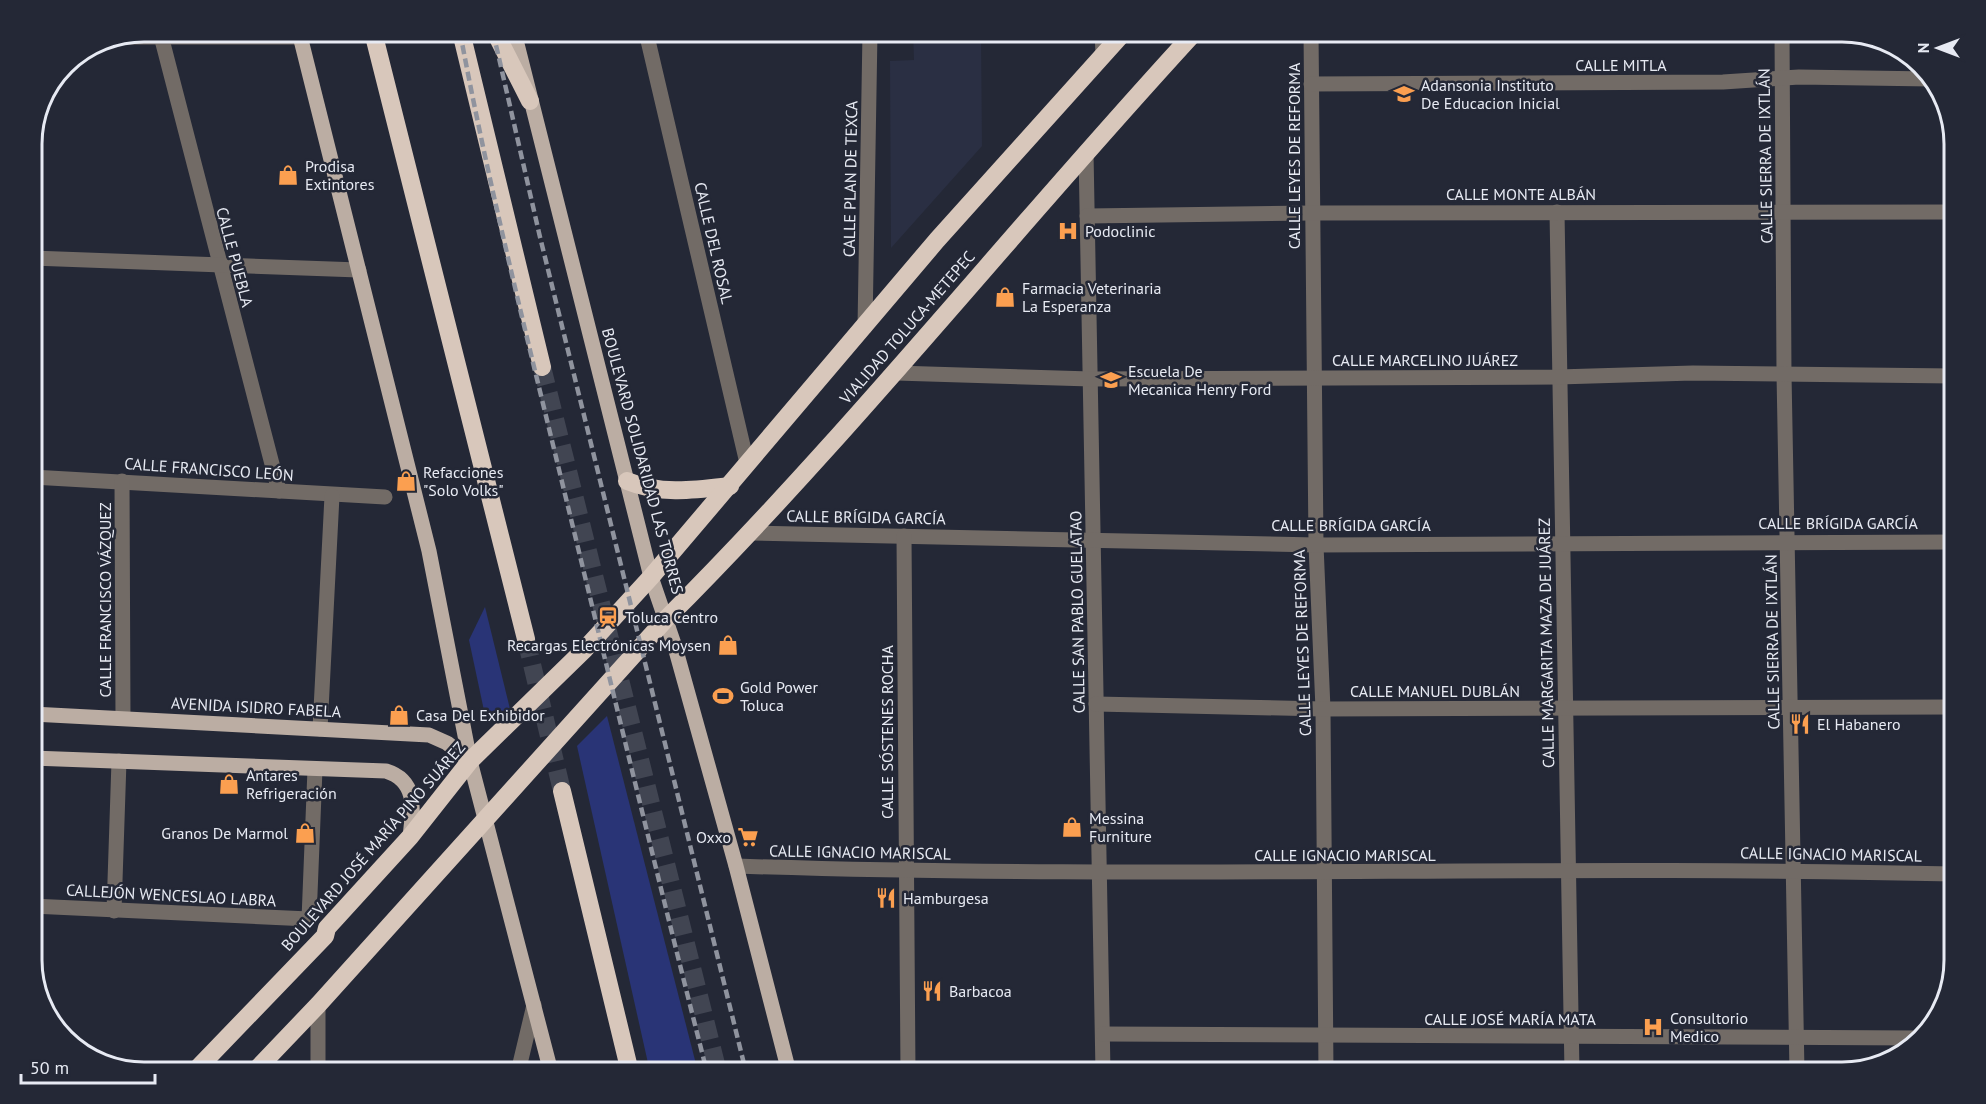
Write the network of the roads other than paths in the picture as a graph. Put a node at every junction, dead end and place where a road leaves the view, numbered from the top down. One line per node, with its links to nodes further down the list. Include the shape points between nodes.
1 (162, 42): 26 (street, CALLE PUEBLA)
2 (302, 42): 27 (main road)
3 (376, 42): 53 (highway)
4 (463, 42): 29 (highway)
5 (500, 42): 18 (highway)
6 (516, 42): 18 (main road, BOULEVARD SOLIDARIDAD LAS TORRES)
7 (648, 42): 36 (street, CALLE DEL ROSAL)
8 (870, 42): 28 (street, CALLE PLAN DE TEXCA)
9 (1102, 42): 14 (street)
10 (1114, 42): 14 (highway, VIALIDAD TOLUCA-METEPEC)
11 (1186, 42): 19 (highway, VIALIDAD TOLUCA-METEPEC)
12 (1311, 42): 17 (street, CALLE LEYES DE REFORMA)
13 (1782, 42): 15 (street, CALLE SIERRA DE IXTLÁN)
14 (1102, 54): 28 (highway, VIALIDAD TOLUCA-METEPEC)
15 (1782, 78): 16 (street, CALLE MITLA); 17 (street, CALLE MITLA, via 1711,82); 21 (street, CALLE SIERRA DE IXTLÁN)
16 (1920, 79)
17 (1311, 84): 23 (street, CALLE LEYES DE REFORMA)
18 (530, 101): 39 (main road, BOULEVARD SOLIDARIDAD LAS TORRES)
19 (1086, 152): 24 (street, CALLE SAN PABLO GUELATAO); 30 (highway, VIALIDAD TOLUCA-METEPEC)
20 (1557, 212): 21 (street, CALLE MONTE ALBÁN); 23 (street, CALLE MONTE ALBÁN); 33 (street, CALLE MARGARITA MAZA DE JUÁREZ)
21 (1783, 212): 22 (street, CALLE MONTE ALBÁN); 31 (street, CALLE SIERRA DE IXTLÁN)
22 (1944, 212)
23 (1312, 213): 24 (street, CALLE MONTE ALBÁN); 34 (street, CALLE LEYES DE REFORMA)
24 (1087, 216): 35 (street, CALLE SAN PABLO GUELATAO)
25 (42, 258): 26 (street)
26 (219, 266): 27 (street); 41 (street, CALLE PUEBLA)
27 (359, 270): 65 (main road, via 429,551)
28 (865, 327): 36 (highway, VIALIDAD TOLUCA-METEPEC)
29 (542, 367)
30 (896, 373): 35 (street, CALLE MARCELINO JUÁREZ); 44 (highway, VIALIDAD TOLUCA-METEPEC)
31 (1784, 374): 32 (street, CALLE MARCELINO JUÁREZ); 33 (street, CALLE MARCELINO JUÁREZ); 46 (street, CALLE SIERRA DE IXTLÁN)
32 (1944, 376)
33 (1558, 377): 34 (street, CALLE MARCELINO JUÁREZ); 48 (street, CALLE MARGARITA MAZA DE JUÁREZ)
34 (1315, 378): 35 (street, CALLE MARCELINO JUÁREZ); 50 (street, CALLE LEYES DE REFORMA)
35 (1091, 379): 47 (street, CALLE SAN PABLO GUELATAO)
36 (747, 463): 40 (highway, VIALIDAD TOLUCA-METEPEC)
37 (42, 477): 38 (street, CALLE FRANCISCO LEÓN)
38 (122, 481): 41 (street, CALLE FRANCISCO LEÓN); 61 (street, CALLE FRANCISCO VÁZQUEZ)
39 (627, 481): 40 (highway, via 664,490); 51 (main road, BOULEVARD SOLIDARIDAD LAS TORRES)
40 (730, 486): 51 (highway, VIALIDAD TOLUCA-METEPEC)
41 (279, 491): 42 (street, CALLE FRANCISCO LEÓN)
42 (332, 496): 43 (street, CALLE FRANCISCO LEÓN); 62 (street)
43 (385, 497)
44 (749, 533): 45 (street, CALLE BRÍGIDA GARCÍA); 52 (highway, VIALIDAD TOLUCA-METEPEC)
45 (904, 536): 47 (street, CALLE BRÍGIDA GARCÍA); 72 (street, CALLE SÓSTENES ROCHA)
46 (1789, 541): 48 (street, CALLE BRÍGIDA GARCÍA); 49 (street, CALLE BRÍGIDA GARCÍA); 57 (street, CALLE SIERRA DE IXTLÁN)
47 (1095, 542): 50 (street, CALLE BRÍGIDA GARCÍA); 55 (street, CALLE SAN PABLO GUELATAO)
48 (1562, 542): 50 (street, CALLE BRÍGIDA GARCÍA); 59 (street, CALLE MARGARITA MAZA DE JUÁREZ)
49 (1944, 542)
50 (1316, 545): 58 (street, CALLE LEYES DE REFORMA)
51 (651, 577): 52 (main road, BOULEVARD SOLIDARIDAD LAS TORRES); 54 (highway, VIALIDAD TOLUCA-METEPEC)
52 (665, 620): 68 (highway, VIALIDAD TOLUCA-METEPEC); 70 (main road, BOULEVARD SOLIDARIDAD LAS TORRES)
53 (526, 639)
54 (585, 649): 65 (highway, BOULEVARD JOSÉ MARÍA PINO SUÁREZ)
55 (1096, 704): 58 (street, CALLE MANUEL DUBLÁN); 74 (street, CALLE SAN PABLO GUELATAO)
56 (1944, 706): 57 (street, CALLE MANUEL DUBLÁN)
57 (1792, 707): 59 (street, CALLE MANUEL DUBLÁN); 71 (street, CALLE SIERRA DE IXTLÁN)
58 (1323, 708): 59 (street, CALLE MANUEL DUBLÁN); 75 (street, CALLE LEYES DE REFORMA)
59 (1567, 709): 73 (street, CALLE MARGARITA MAZA DE JUÁREZ)
60 (42, 714): 61 (main road, AVENIDA ISIDRO FABELA)
61 (123, 718): 62 (main road, AVENIDA ISIDRO FABELA)
62 (320, 729): 65 (main road, AVENIDA ISIDRO FABELA, via 429,735)
63 (42, 758): 64 (main road)
64 (118, 761): 66 (main road); 78 (street)
65 (470, 761): 68 (main road); 69 (highway, BOULEVARD JOSÉ MARÍA PINO SUÁREZ)
66 (315, 769): 69 (main road, via 371,769 395,774 413,799); 78 (street, CALLEJÓN WENCESLAO LABRA, via 309,919)
67 (562, 791): 91 (highway)
68 (485, 818): 79 (highway); 80 (main road)
69 (410, 837): 86 (highway, BOULEVARD JOSÉ MARÍA PINO SUÁREZ, via 327,928 325,936)
70 (736, 866): 72 (street, CALLE IGNACIO MARISCAL); 92 (main road, BOULEVARD SOLIDARIDAD LAS TORRES)
71 (1794, 870): 73 (street, CALLE IGNACIO MARISCAL); 76 (street, CALLE IGNACIO MARISCAL); 83 (street, CALLE SIERRA DE IXTLÁN)
72 (905, 872): 74 (street, CALLE IGNACIO MARISCAL); 93 (street, CALLE SÓSTENES ROCHA)
73 (1569, 872): 75 (street, CALLE IGNACIO MARISCAL); 84 (street, CALLE MARGARITA MAZA DE JUÁREZ)
74 (1100, 873): 75 (street, CALLE IGNACIO MARISCAL); 81 (street, CALLE SAN PABLO GUELATAO)
75 (1325, 874): 82 (street, CALLE LEYES DE REFORMA)
76 (1944, 874)
77 (42, 907): 78 (street, CALLEJÓN WENCESLAO LABRA)
78 (114, 911)
79 (318, 1005): 87 (highway); 88 (street)
80 (534, 1005): 89 (street); 90 (main road)
81 (1102, 1034): 82 (street, CALLE JOSÉ MARÍA MATA); 94 (street, CALLE SAN PABLO GUELATAO)
82 (1325, 1036): 84 (street, CALLE JOSÉ MARÍA MATA); 95 (street, CALLE LEYES DE REFORMA)
83 (1796, 1037): 84 (street, CALLE JOSÉ MARÍA MATA); 85 (street, CALLE JOSÉ MARÍA MATA); 97 (street, CALLE SIERRA DE IXTLÁN)
84 (1571, 1038): 96 (street, CALLE MARGARITA MAZA DE JUÁREZ)
85 (1907, 1038)
86 (204, 1062)
87 (264, 1062)
88 (318, 1062)
89 (520, 1062)
90 (548, 1062)
91 (628, 1062)
92 (786, 1062)
93 (908, 1062)
94 (1103, 1062)
95 (1326, 1062)
96 (1572, 1062)
97 (1797, 1062)

